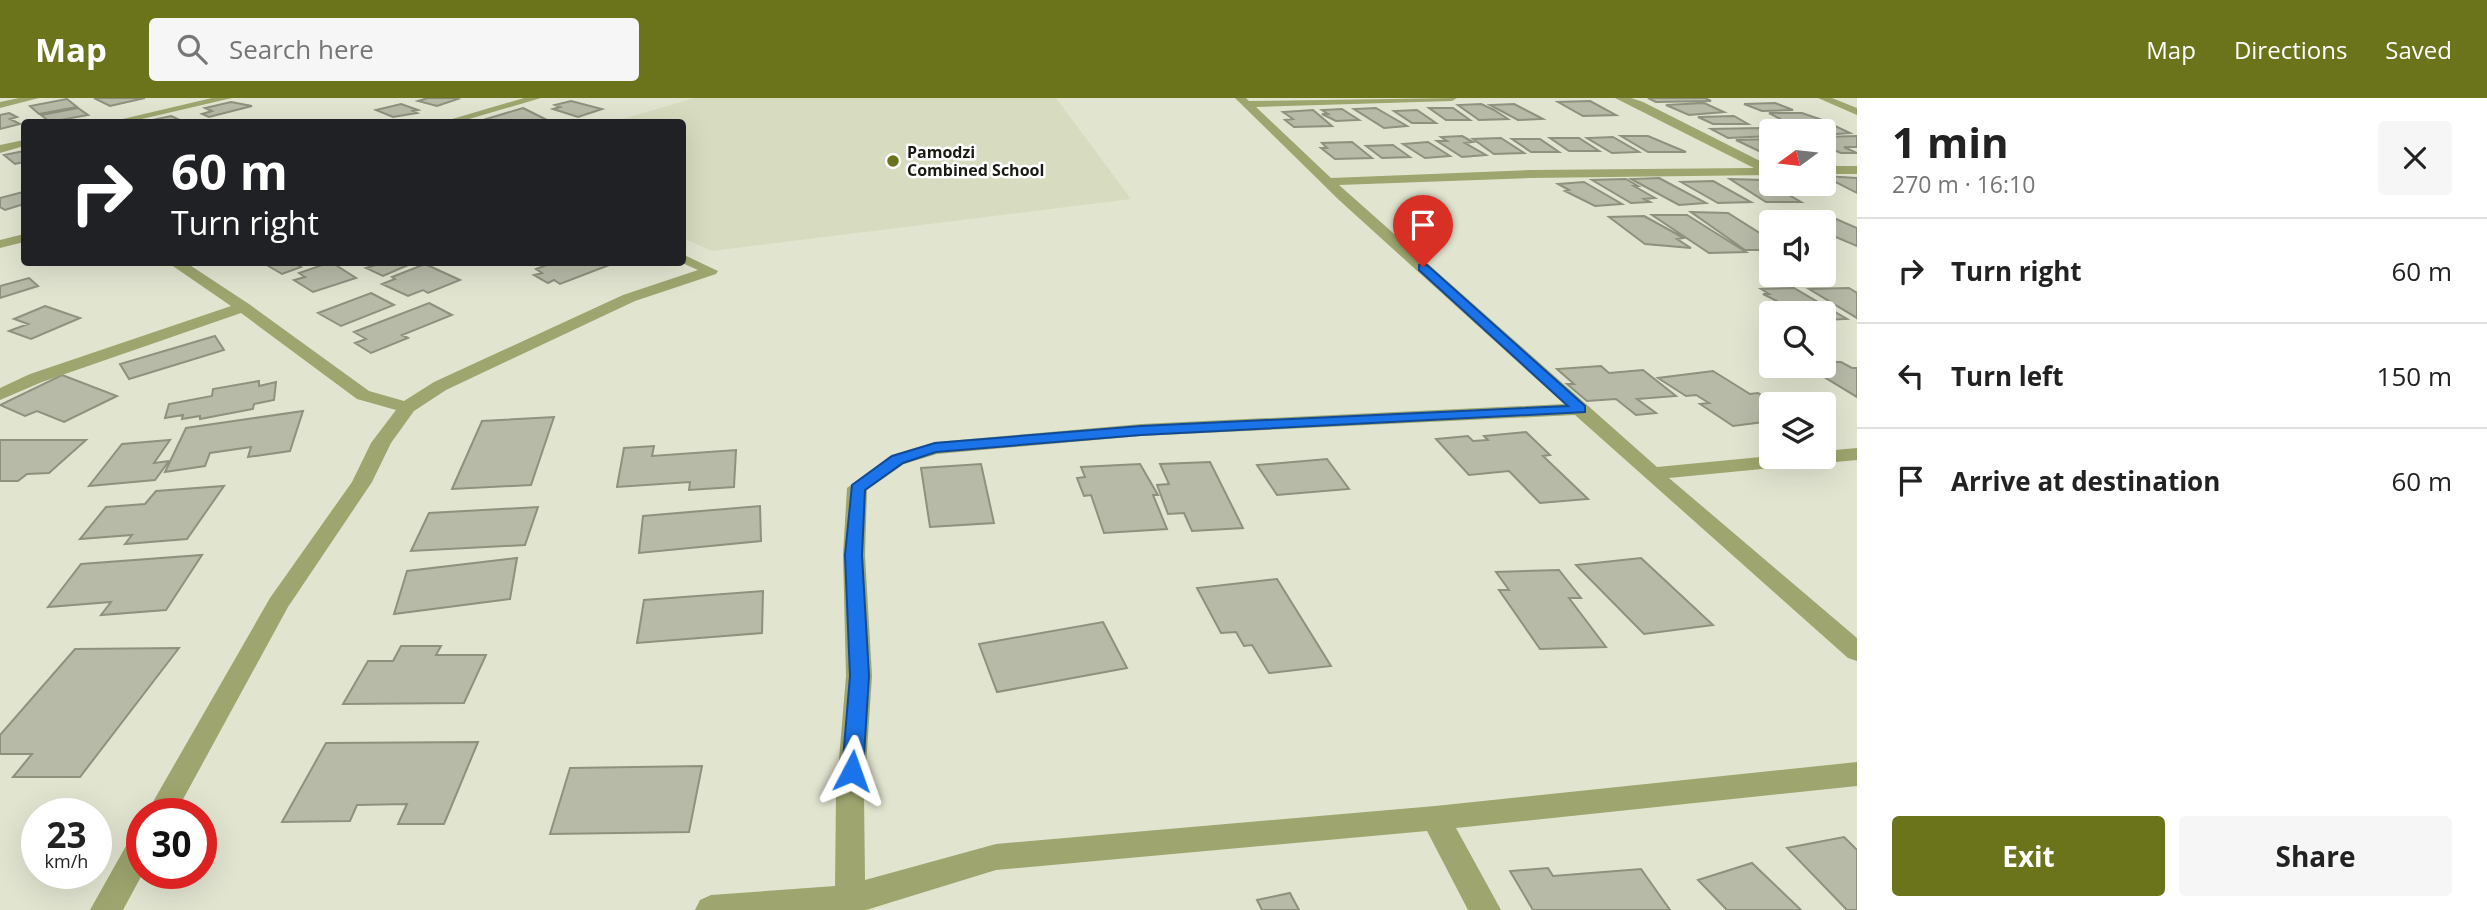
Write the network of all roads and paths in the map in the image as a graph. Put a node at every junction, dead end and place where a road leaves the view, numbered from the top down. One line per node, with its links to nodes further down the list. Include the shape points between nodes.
1 (33, 98): 8 (street)
2 (227, 98): 10 (street)
3 (536, 98): 11 (street)
4 (1452, 98): 7 (street)
5 (1620, 98): 14 (street)
6 (1823, 98): 9 (street)
7 (1244, 101): 18 (street)
8 (0, 105)
9 (1857, 112)
10 (130, 119)
11 (459, 119)
12 (21, 145): 13 (street)
13 (0, 149)
14 (1759, 165)
15 (1836, 170): 16 (street)
16 (1857, 170)
17 (1759, 171): 18 (street)
18 (1330, 182): 26 (street)
19 (21, 239): 20 (street)
20 (0, 244)
21 (686, 260): 25 (street, via 711,271 629,298 440,386)
22 (180, 266): 23 (street)
23 (243, 307): 24 (street, via 36,378); 25 (street, via 363,395)
24 (0, 395)
25 (407, 407): 31 (street, via 278,604)
26 (1580, 409): 28 (street); 34 (street, via 1141,430 935,448 897,460 857,488 854,555 859,676 850,795)
27 (1857, 454): 28 (street)
28 (1652, 474): 29 (street)
29 (1857, 652)
30 (1857, 774): 32 (street)
31 (169, 798)
32 (1435, 818): 34 (street, via 996,857); 37 (street)
33 (126, 874): 35 (street)
34 (850, 904): 36 (street)
35 (106, 910)
36 (711, 910)
37 (1485, 910)

